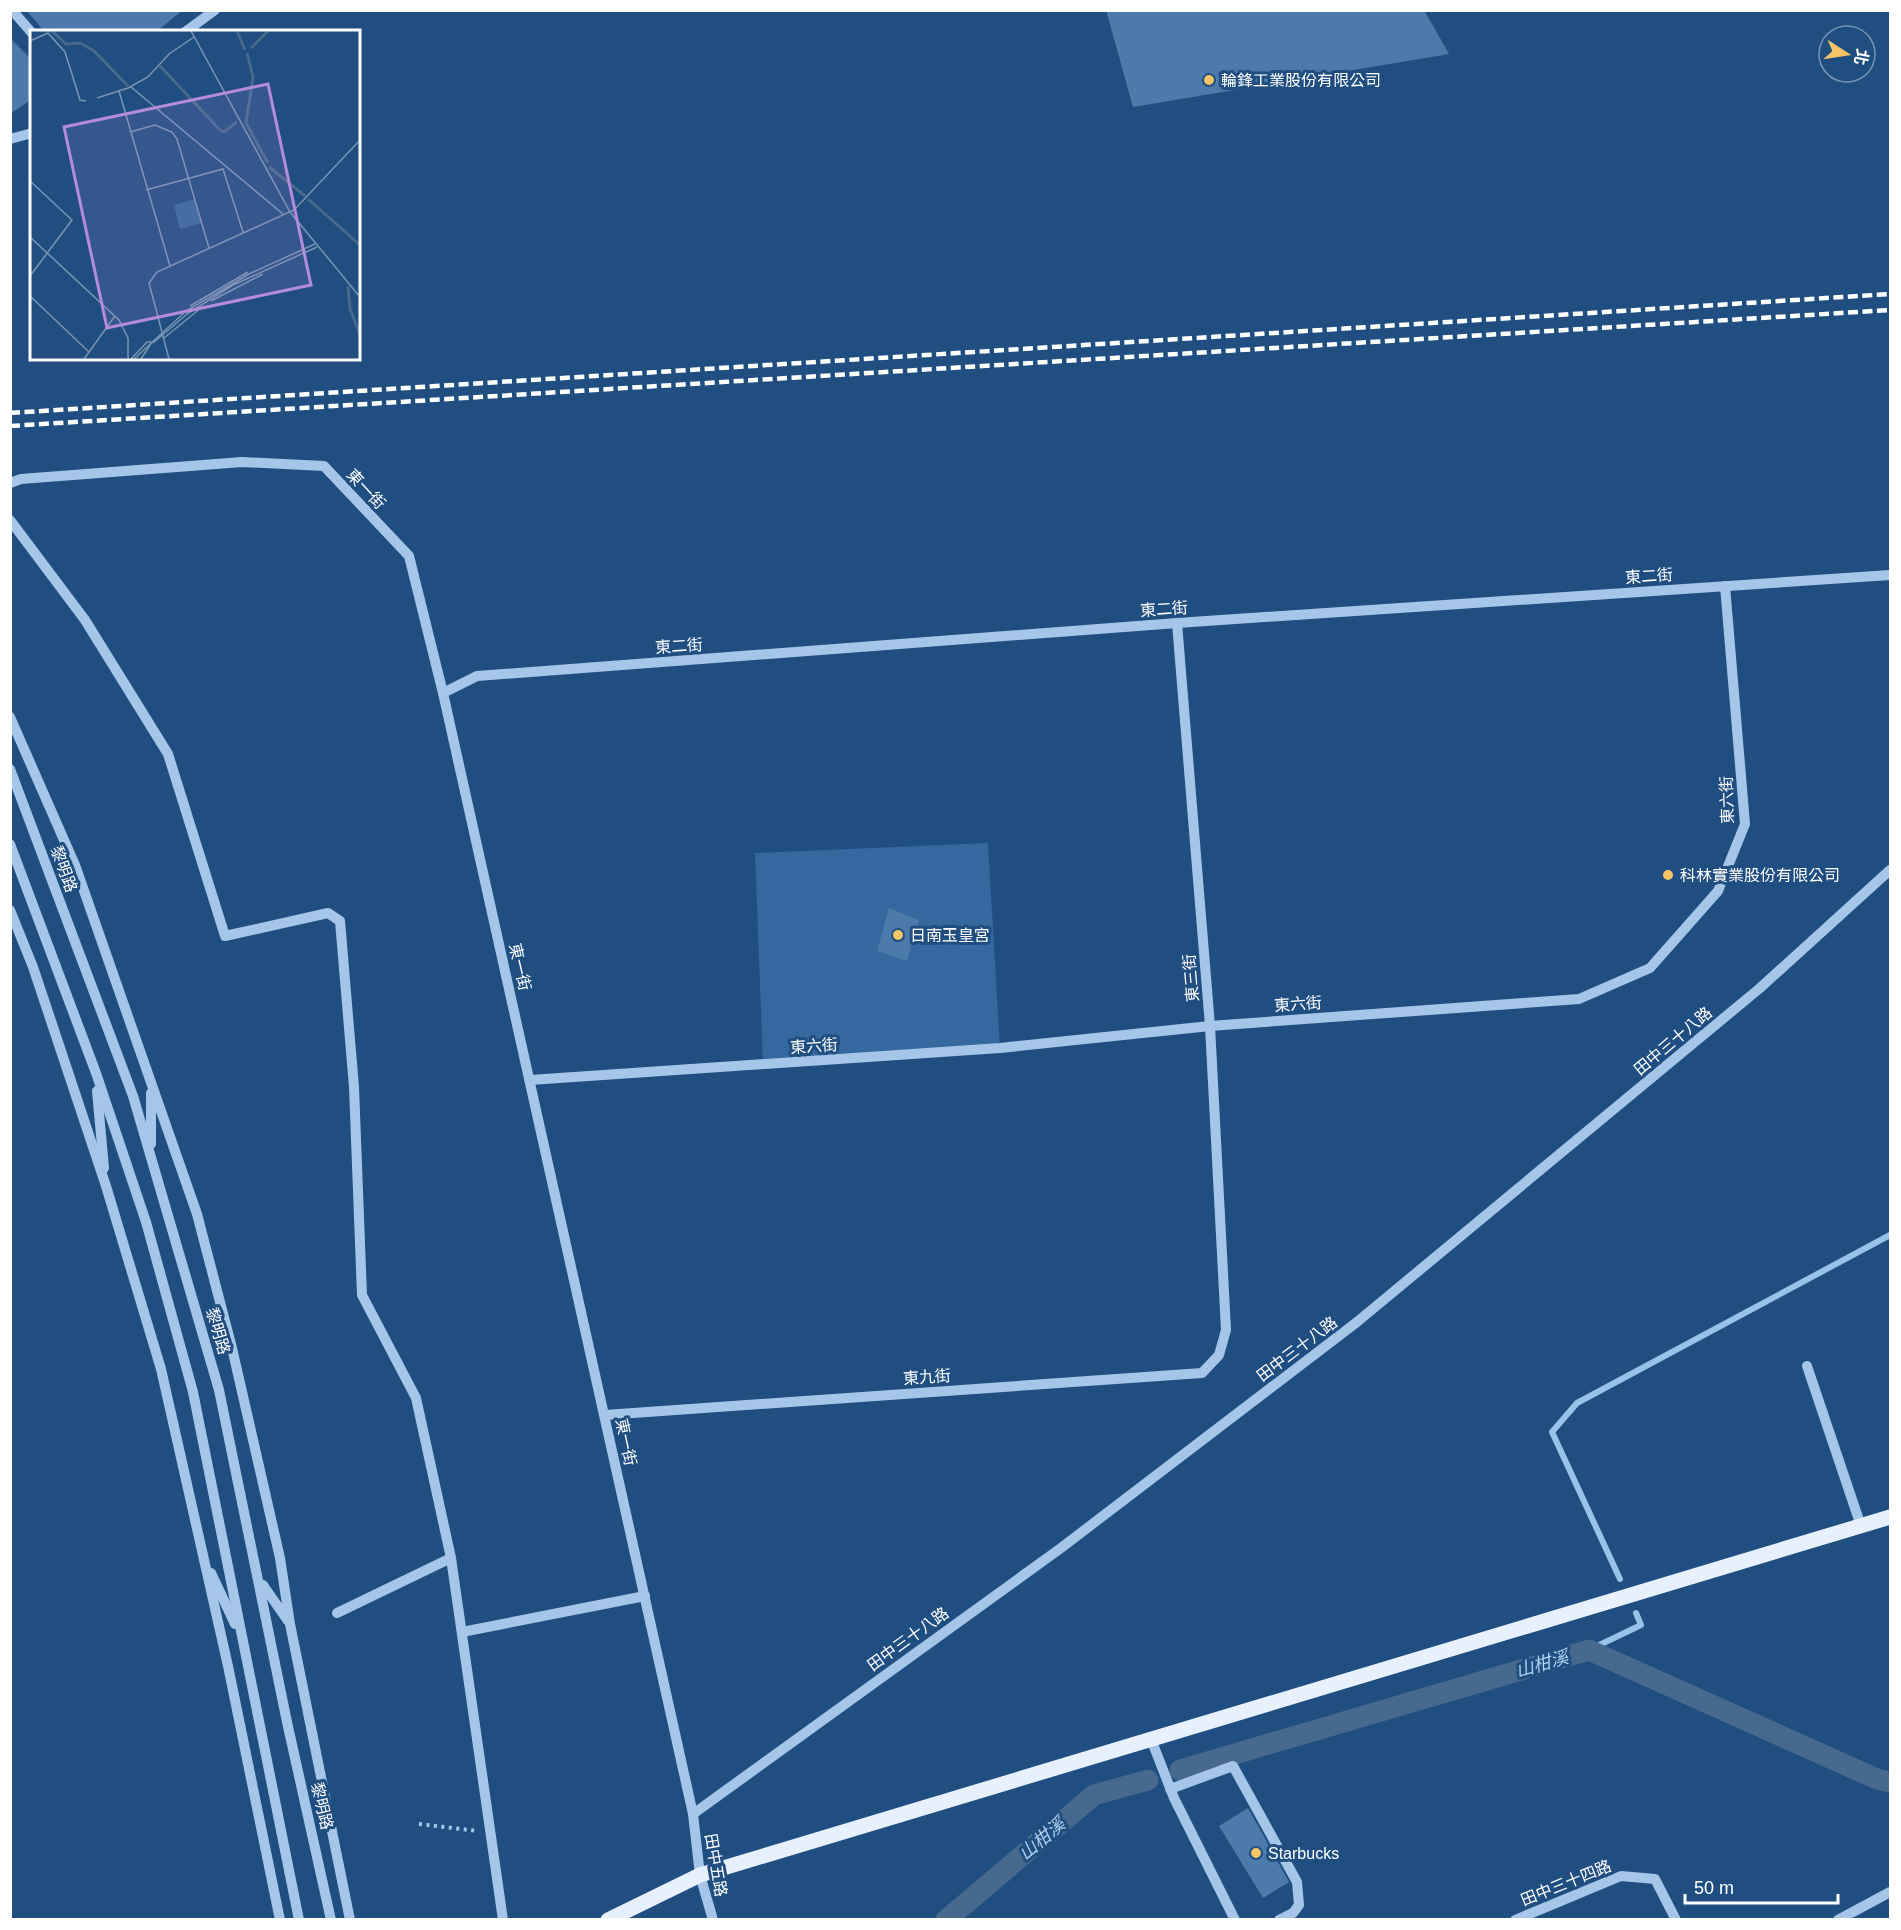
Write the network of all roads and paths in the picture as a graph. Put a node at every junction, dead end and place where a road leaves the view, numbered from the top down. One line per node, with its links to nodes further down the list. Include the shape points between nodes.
1 (12, 10): 4 (street)
2 (215, 10): 3 (street)
3 (188, 30)
4 (30, 31)
5 (30, 134): 6 (street)
6 (10, 139)
7 (10, 483): 12 (street, 東一街, via 242,462 324,466 409,556)
8 (10, 520): 30 (street, via 85,620 168,754 225,936 328,913 340,921 354,1087 362,1295 416,1398)
9 (1890, 575): 10 (street, 東二街)
10 (1725, 586): 11 (street, 東二街); 18 (street, 東六街, via 1745,824 1718,891 1650,968 1579,999)
11 (1177, 623): 12 (street, 東二街, via 477,676); 18 (street, 東三街)
12 (443, 693): 20 (street, 東一街)
13 (10, 717): 21 (street, via 75,865)
14 (10, 769): 22 (street, 黎明路, via 133,1096)
15 (10, 844): 19 (street)
16 (1890, 870): 39 (street, 田中三十八路, via 1760,988 1357,1322 1060,1548)
17 (10, 910): 23 (street)
18 (1210, 1026): 20 (street, 東六街, via 1000,1048); 24 (street, 東三街)
19 (96, 1073): 23 (street); 36 (street, via 146,1222 193,1392)
20 (530, 1080): 26 (street, 東一街)
21 (151, 1084): 22 (street); 34 (street, via 197,1214 232,1348 280,1558)
22 (151, 1156): 31 (street, 黎明路, via 219,1390)
23 (106, 1186): 29 (street, via 161,1369)
24 (1226, 1330): 26 (street, 東九街, via 1219,1355 1202,1373)
25 (1806, 1366): 28 (street)
26 (604, 1414): 32 (street, 東一街)
27 (1890, 1517): 28 (main road)
28 (1861, 1526): 37 (main road)
29 (202, 1553): 36 (street); 45 (street)
30 (451, 1558): 33 (street); 35 (street)
31 (260, 1581): 34 (street); 47 (street, 黎明路)
32 (645, 1596): 35 (street); 39 (street, 東一街)
33 (337, 1613)
34 (290, 1624): 48 (street)
35 (462, 1632): 41 (street)
36 (243, 1640): 46 (street)
37 (1151, 1739): 38 (street); 42 (main road)
38 (1170, 1790): 52 (street); 53 (street, via 1233,1767 1297,1882 1299,1905)
39 (693, 1814): 42 (street, 田中五路)
40 (419, 1824): 41 (path)
41 (490, 1832): 49 (street)
42 (700, 1875): 50 (main road); 51 (street, 田中五路)
43 (1890, 1893): 44 (street)
44 (1853, 1916): 56 (street)
45 (280, 1920)
46 (299, 1920)
47 (331, 1920)
48 (351, 1920)
49 (503, 1920)
50 (608, 1920)
51 (713, 1920)
52 (1235, 1920)
53 (1279, 1920)
54 (1515, 1920): 55 (street, 田中三十四路, via 1621,1876 1655,1879)
55 (1676, 1920)
56 (1838, 1920)

